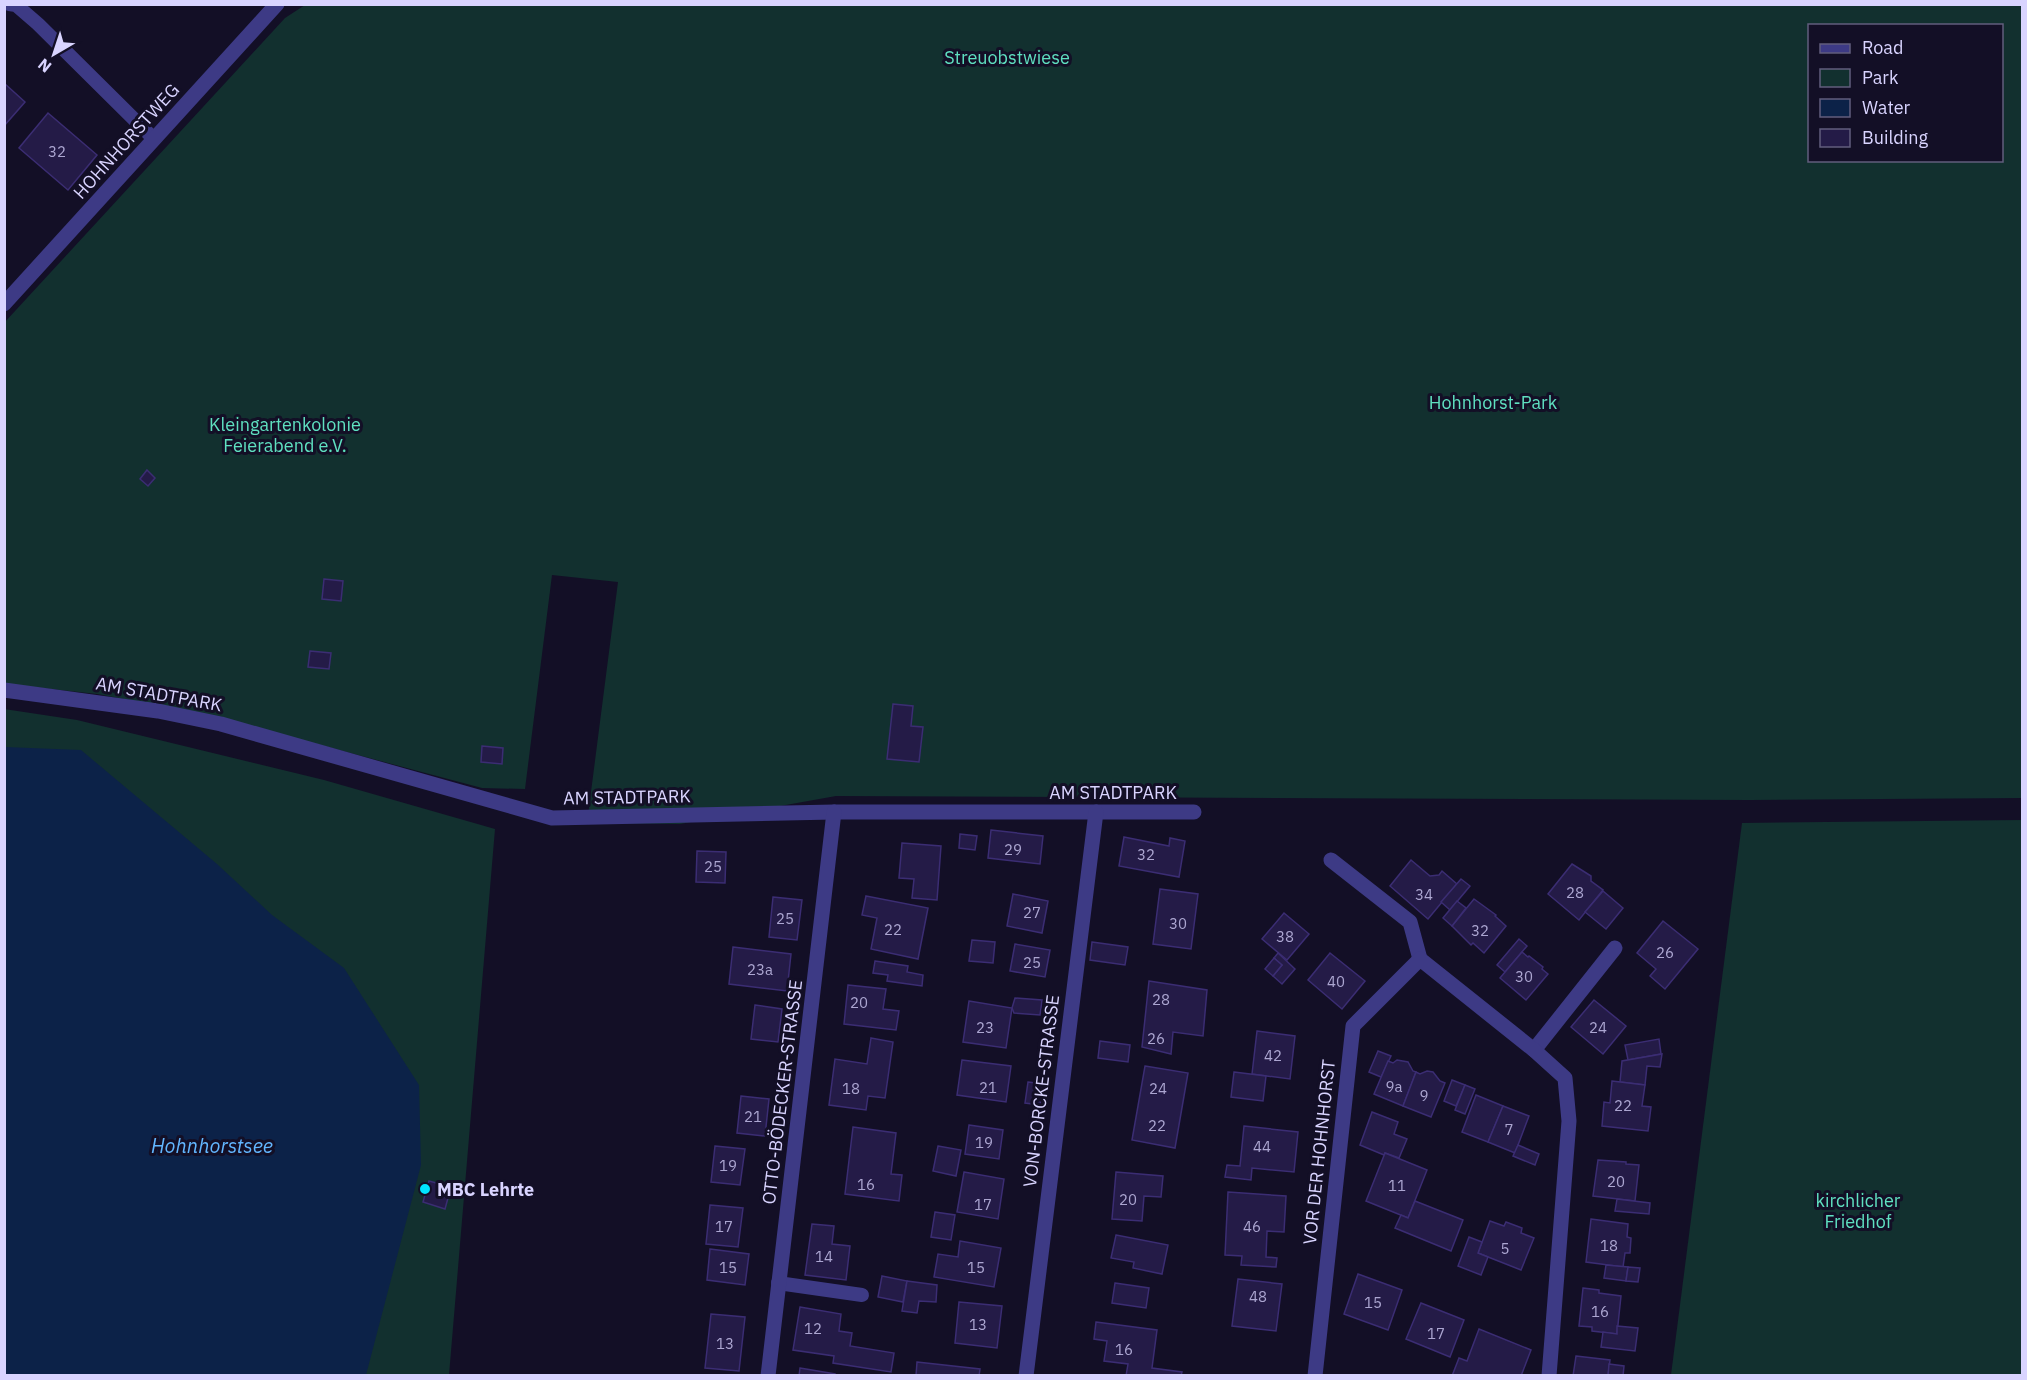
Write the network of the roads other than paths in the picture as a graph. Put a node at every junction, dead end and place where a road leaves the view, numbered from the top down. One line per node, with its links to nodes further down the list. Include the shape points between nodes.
1 (9, 4): 3 (lane, via 16,5 38,24)
2 (277, 4): 3 (street, HOHNHORSTWEG)
3 (154, 139): 4 (street, HOHNHORSTWEG)
4 (4, 304)
5 (4, 690): 6 (street, AM STADTPARK, via 158,711 221,724 552,818)
6 (834, 812): 7 (street, AM STADTPARK); 13 (street, OTTO-BÖDECKER-STRASSE)
7 (1096, 812): 8 (street, AM STADTPARK); 16 (street, VON-BORCKE-STRASSE)
8 (1194, 812)
9 (1331, 860): 11 (street, via 1410,922)
10 (1615, 948): 12 (street)
11 (1420, 959): 12 (street); 17 (street, VOR DER HOHNHORST, via 1353,1026)
12 (1534, 1050): 18 (street, via 1566,1078 1569,1121)
13 (778, 1283): 14 (lane); 15 (street, OTTO-BÖDECKER-STRASSE)
14 (862, 1295)
15 (768, 1376)
16 (1026, 1376)
17 (1315, 1376)
18 (1549, 1376)

